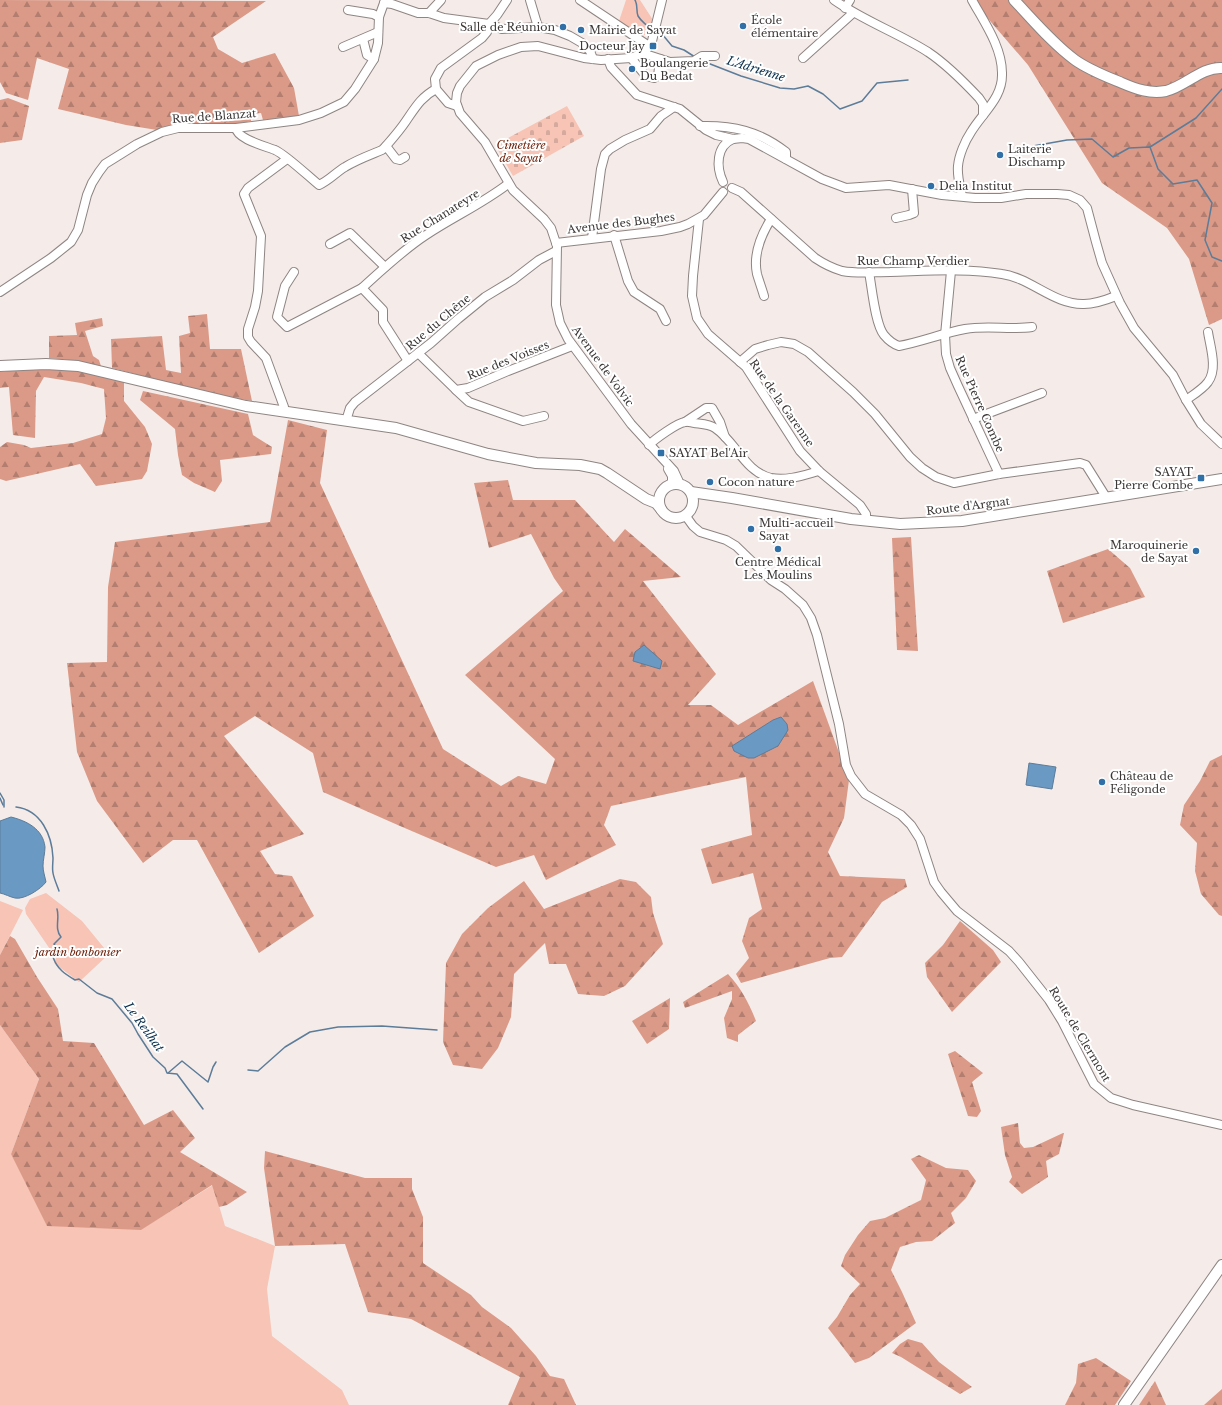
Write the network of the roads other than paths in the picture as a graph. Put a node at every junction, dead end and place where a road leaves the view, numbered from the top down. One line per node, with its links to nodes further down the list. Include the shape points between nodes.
1 (441, 0): 14 (street)
2 (507, 0): 16 (street)
3 (530, 0): 17 (street)
4 (580, 0): 20 (street)
5 (662, 0): 20 (street, via 654,37)
6 (834, 0): 11 (street)
7 (850, 0): 11 (street)
8 (972, 0): 34 (street, via 991,34 999,54 1002,73 998,95)
9 (1014, 0): 30 (main road, via 1074,59 1097,72 1136,88 1150,92 1166,91 1205,71)
10 (386, 1): 14 (street, via 418,13); 15 (street, Rue de Blanzat)
11 (845, 8): 13 (street)
12 (348, 10): 15 (street)
13 (853, 12): 25 (street); 34 (street, via 934,56 979,98 984,106)
14 (429, 13): 16 (street, via 444,18)
15 (379, 17): 18 (street, Rue de Blanzat)
16 (489, 24): 17 (street, via 502,29); 31 (street, via 482,38 441,68 435,80)
17 (538, 27): 27 (street, via 556,30 574,38 590,51)
18 (378, 32): 19 (street); 26 (street, Rue de Blanzat)
19 (362, 39): 21 (street); 26 (street, via 367,55)
20 (649, 46): 22 (street)
21 (343, 47)
22 (642, 53): 24 (street); 29 (street)
23 (715, 56): 29 (street, via 702,56 694,61 670,62)
24 (631, 58): 28 (street); 29 (street, via 646,76 654,78 658,76)
25 (802, 58)
26 (374, 59): 36 (street, Rue de Blanzat, via 350,97 337,106 299,120)
27 (593, 59): 28 (street); 32 (street, via 538,46 513,49 481,63 472,70 457,93)
28 (608, 59): 33 (street, via 611,67 637,94)
29 (660, 59)
30 (1222, 68)
31 (436, 89): 32 (street, Avenue de Volvic, via 448,103); 38 (street, via 426,94)
32 (457, 106): 43 (street, Avenue de Volvic, via 485,142)
33 (674, 107): 35 (street, via 683,111); 52 (street, via 661,116 650,129 625,140 605,154)
34 (983, 115): 47 (street, via 968,137 959,161 958,174)
35 (700, 126): 37 (street, via 716,135); 41 (street, via 720,126 754,133 786,152)
36 (236, 128): 40 (street, via 241,136 277,151); 60 (street, Rue de Blanzat, via 167,130 113,158 92,183 80,226 73,239 51,258)
37 (733, 139): 41 (street, via 749,139); 42 (street, via 725,145 719,157 719,169)
38 (386, 146): 39 (street, via 396,159); 40 (street, via 347,166 329,181 319,185)
39 (405, 157)
40 (287, 159): 75 (street, via 248,188 244,194 261,240 258,291 248,337 266,358 284,407)
41 (786, 159): 45 (street, via 840,186 852,188 889,185)
42 (724, 182): 44 (street, via 729,182); 46 (street, via 720,186)
43 (508, 184): 54 (street, Avenue de Volvic, via 548,223); 55 (street, Rue Chanateyre, via 492,197 405,249)
44 (732, 188): 46 (street, via 728,192); 50 (street, Rue Champ Verdier, via 741,192)
45 (912, 189): 47 (street); 49 (street, via 914,213)
46 (723, 192): 48 (street, Avenue des Bughes)
47 (962, 196): 62 (street, via 1001,198 1029,194 1058,194 1073,196 1080,200 1088,208 1098,249)
48 (699, 218): 51 (street, Avenue des Bughes, via 673,228); 70 (street, Rue de la Garenne, via 692,296 698,318 708,334)
49 (896, 218)
50 (771, 219): 58 (street, Rue Champ Verdier, via 824,264 847,272); 61 (street, via 760,240 758,256 757,274)
51 (614, 235): 52 (street, Avenue des Bughes); 63 (street, via 628,282 634,292 660,309)
52 (592, 238): 54 (street, Avenue des Bughes)
53 (330, 244): 55 (street, via 350,233)
54 (556, 247): 67 (street, Avenue de Volvic, via 557,309 560,323); 68 (street, Rue du Chêne, via 513,280 485,297)
55 (385, 267): 59 (street, Rue Chanateyre)
56 (951, 271): 58 (street, Rue Champ Verdier); 62 (street, Rue Champ Verdier, via 989,272 1013,276 1055,297 1078,304 1089,304); 66 (street, Rue Pierre Combe)
57 (294, 272): 59 (street, Rue Chanateyre, via 285,286 277,317 288,327)
58 (869, 272): 66 (street, via 879,326 892,343 899,346)
59 (362, 288): 69 (street, via 383,310 383,322)
60 (0, 292)
61 (764, 296)
62 (1116, 296): 74 (street, via 1134,328 1173,375)
63 (666, 321)
64 (1032, 327): 66 (street, via 980,327)
65 (1208, 332): 74 (street, via 1211,376 1206,384)
66 (945, 335): 77 (street, Rue Pierre Combe, via 950,368)
67 (572, 346): 72 (street, Rue des Voisses, via 468,388); 82 (street, Avenue de Volvic)
68 (418, 353): 69 (street, Rue du Chêne); 72 (street, Rue des Voisses)
69 (408, 361): 78 (street, Rue du Chêne, via 355,402)
70 (740, 362): 83 (street, Rue de la Garenne, via 746,367 792,439); 86 (street, via 755,349 781,342 794,344 808,352 854,392 910,457 936,477 954,483)
71 (0, 366): 75 (main road, via 78,366 210,398)
72 (456, 390): 76 (street, via 469,402 523,421)
73 (1042, 393): 77 (street)
74 (1186, 400): 81 (street, via 1201,424)
75 (283, 412): 78 (main road)
76 (544, 416)
77 (973, 419): 86 (street, Rue Pierre Combe)
78 (346, 421): 90 (main road, via 396,428 488,454 536,463 580,465 600,469)
79 (685, 422): 80 (street, via 715,428); 80 (street, via 706,408 712,408); 82 (street, via 656,438)
80 (725, 437): 85 (street, via 747,464 759,473 770,478 783,479)
81 (1222, 444)
82 (651, 447): 88 (street, Avenue de Volvic, via 674,471)
83 (808, 459): 84 (street, Rue de la Garenne); 85 (street)
84 (819, 471): 85 (street); 95 (street, Rue de la Garenne, via 860,505 866,514)
85 (804, 474)
86 (999, 474): 92 (street, via 1080,463 1086,465)
87 (1222, 479): 92 (main road, Route d'Argnat)
88 (676, 484): 89 (main road, via 667,486); 91 (main road)
89 (662, 491): 90 (main road, via 656,495); 93 (main road, via 659,502)
90 (638, 494): 93 (main road)
91 (692, 496): 94 (main road, via 690,511); 95 (main road, Route d'Argnat, via 718,496)
92 (1106, 497): 95 (main road, Route d'Argnat, via 962,521 900,524)
93 (662, 509): 94 (main road, via 665,514 672,517)
94 (685, 515): 96 (street, Route de Clermont, via 700,532 736,546 808,611 817,635 846,764 851,776 865,794 911,825 920,839 934,882 941,892 957,910 1019,962 1049,1000 1094,1084 1111,1098 1133,1106)
95 (866, 521)
96 (1222, 1125)
97 (1222, 1265): 98 (main road)
98 (1124, 1405)

